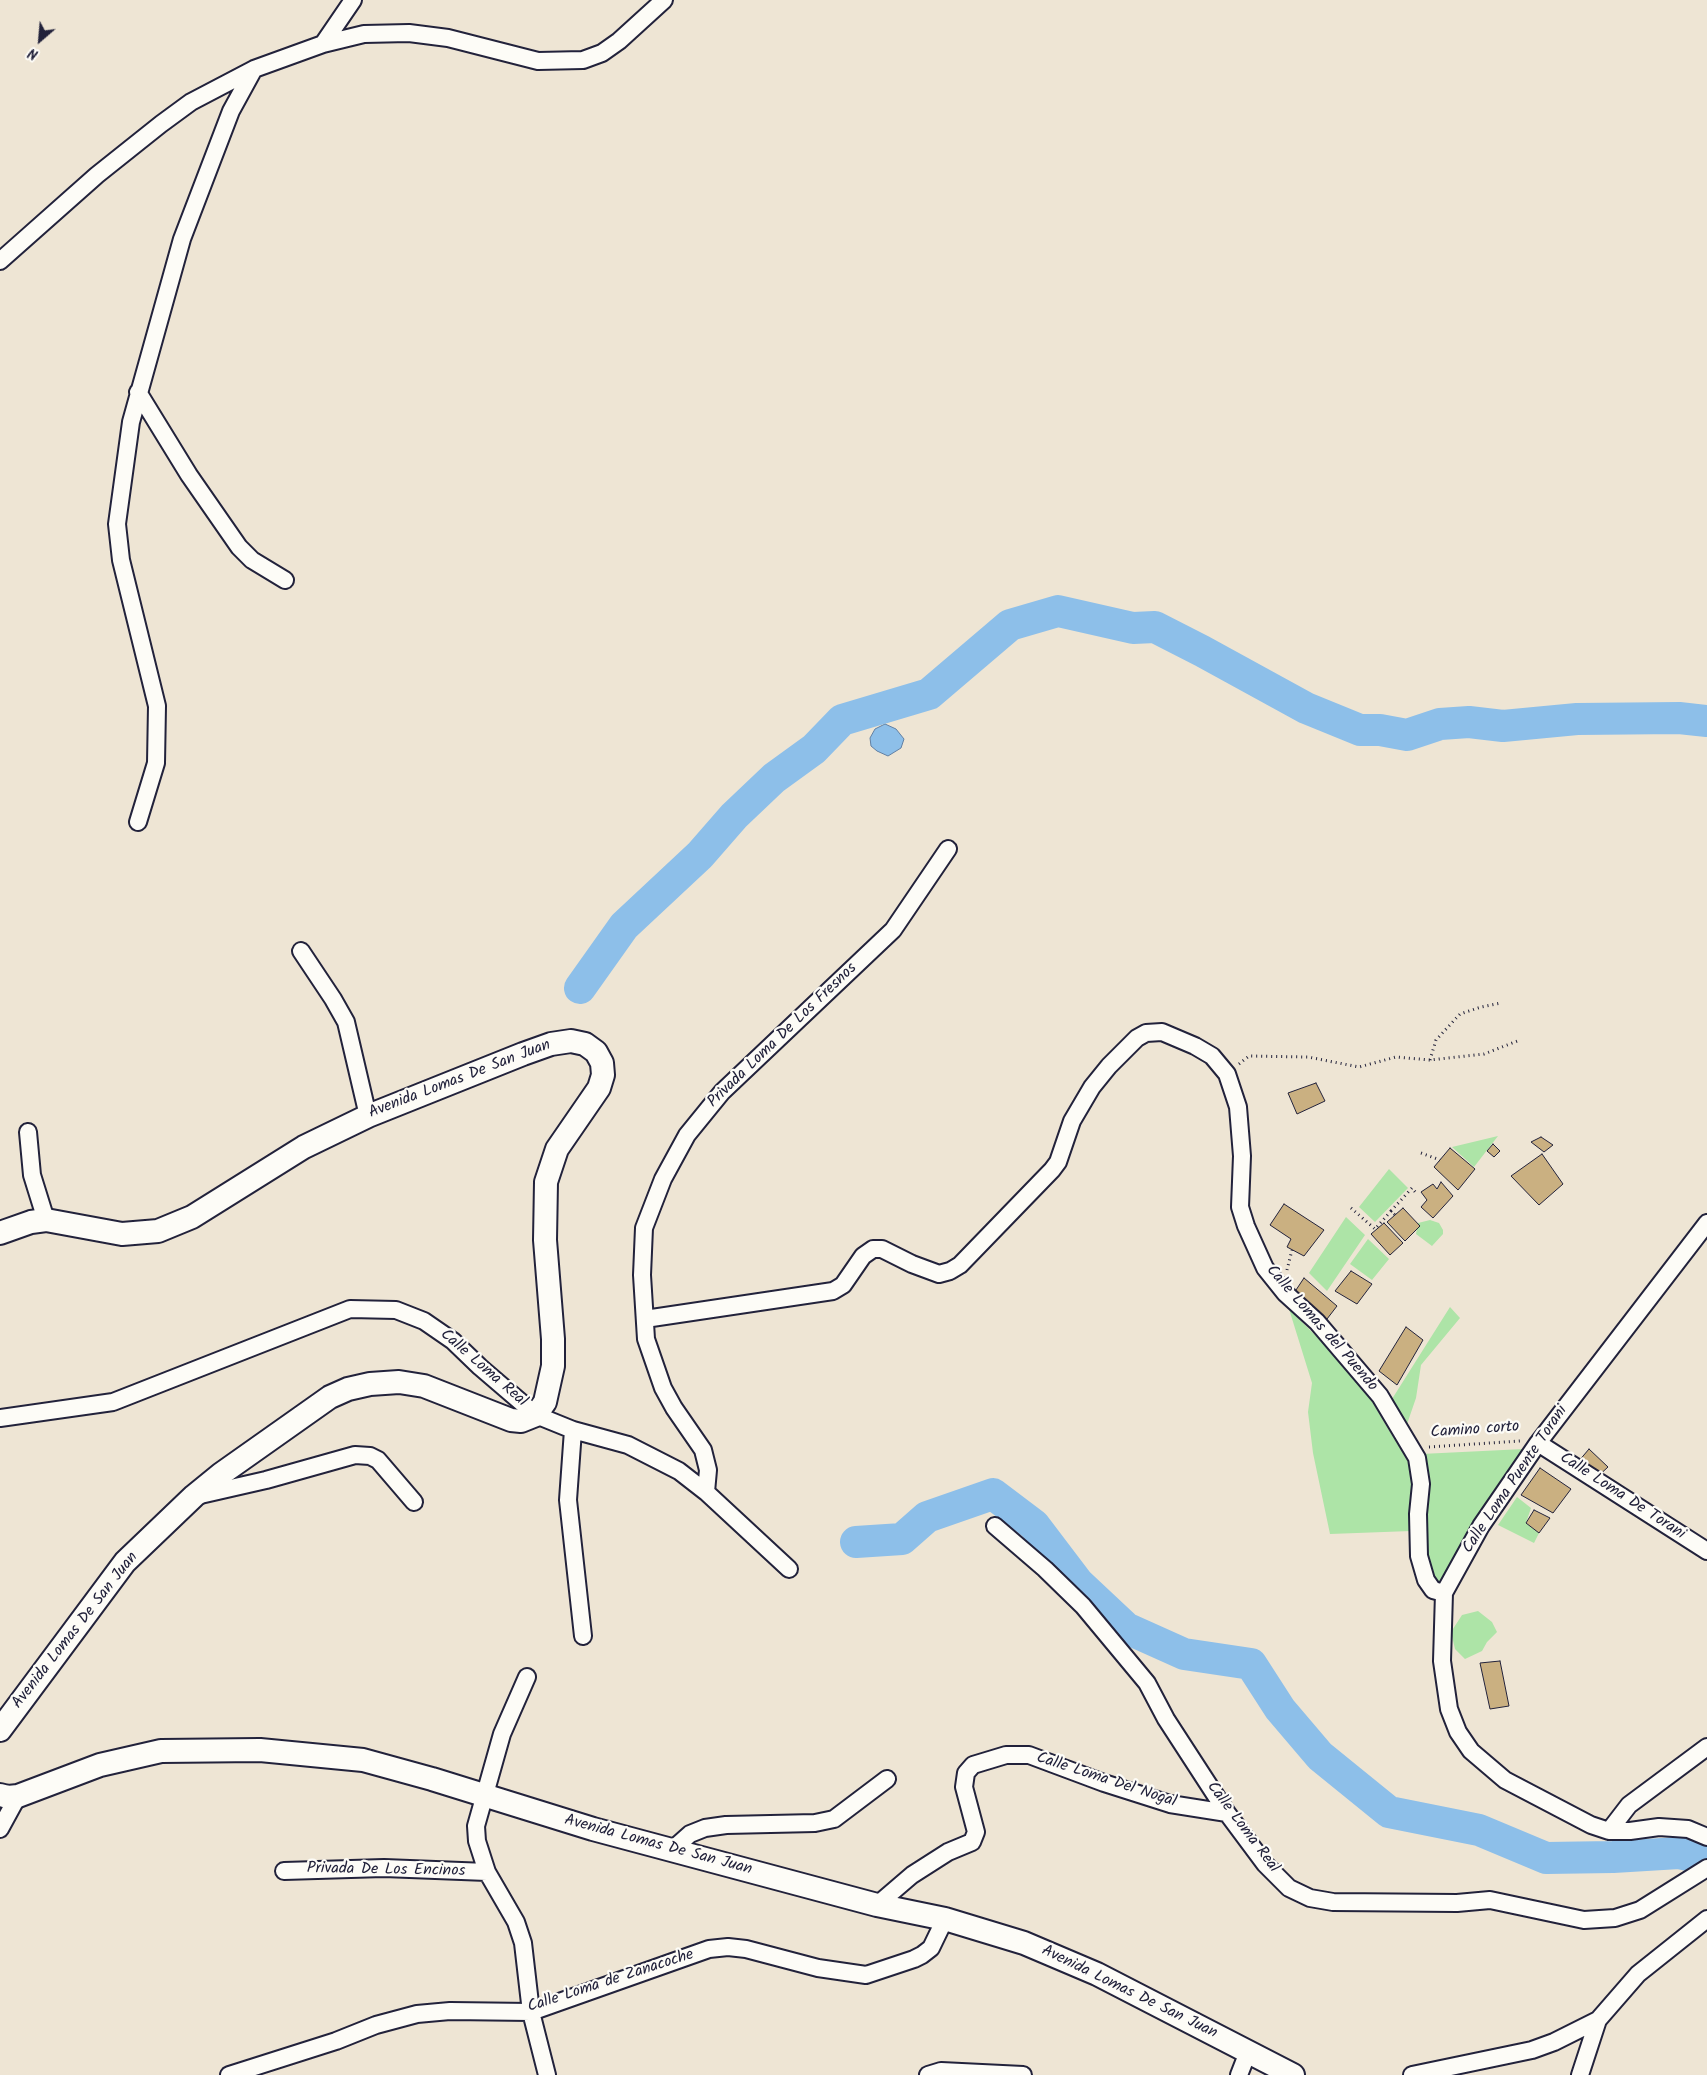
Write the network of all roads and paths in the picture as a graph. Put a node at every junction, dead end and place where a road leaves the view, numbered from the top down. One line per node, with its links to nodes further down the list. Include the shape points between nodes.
1 (353, 0): 3 (street)
2 (664, 0): 3 (street, via 619,42 583,60 538,61 448,38 409,33 364,34)
3 (324, 44): 4 (street)
4 (254, 69): 5 (street, via 220,85 176,113 97,175); 6 (street, via 231,111 182,239)
5 (0, 261)
6 (138, 392): 7 (street, via 189,475 239,547 252,560); 8 (street, via 130,422 117,524 121,560 157,706 156,763)
7 (285, 580)
8 (138, 822)
9 (948, 848): 26 (street, Privada Loma De Los Fresnos, via 893,930 722,1092 687,1135 663,1179 644,1228)
10 (301, 951): 15 (street, via 346,1022)
11 (1501, 1003): 13 (path, via 1460,1014 1436,1040)
12 (1520, 1040): 13 (path, via 1484,1054)
13 (1430, 1060): 14 (path, via 1396,1057 1359,1066 1308,1057 1248,1056)
14 (1227, 1074): 26 (street, via 1212,1056 1195,1046 1162,1032 1146,1033 1125,1049 1092,1087 1072,1121 1058,1162 1052,1170 960,1265 950,1271 939,1274 882,1249 873,1249 863,1256 843,1285 833,1290); 31 (street, Calle Lomas del Puendo, via 1238,1107 1242,1156 1240,1207 1265,1268 1285,1293 1317,1322 1380,1396)
15 (368, 1116): 23 (main road, Avenida Lomas De San Juan, via 304,1147 192,1217 158,1231 122,1234); 27 (main road, Avenida Lomas De San Juan, via 551,1044 571,1041 586,1044 596,1052 604,1075 599,1088 557,1149 546,1182 545,1240 553,1366 546,1402)
16 (28, 1132): 23 (street, via 32,1175)
17 (1421, 1153): 18 (path)
18 (1440, 1160)
19 (1416, 1194): 21 (path, via 1412,1188)
20 (1351, 1208): 21 (path, via 1375,1229)
21 (1390, 1211): 22 (path)
22 (1395, 1215)
23 (46, 1220): 25 (main road, Avenida Lomas De San Juan)
24 (1707, 1223): 30 (street, Calle Loma Puente Torani)
25 (0, 1233)
26 (644, 1319): 32 (street, Privada Loma De Los Fresnos, via 646,1339 663,1388 703,1450 708,1470)
27 (536, 1415): 28 (street, Calle Loma Real, via 454,1341 424,1321 396,1310 350,1309 113,1402); 29 (street, Calle Loma Real); 33 (main road, Avenida Lomas De San Juan, via 521,1421 501,1418 424,1386 399,1382 348,1389 330,1397 274,1435)
28 (0, 1418)
29 (573, 1430): 32 (street, Calle Loma Real, via 628,1444 679,1471); 39 (street, via 568,1500)
30 (1539, 1441): 31 (path, Camino corto); 36 (street, Calle Loma De Torani); 38 (street, Calle Loma Puente Torani, via 1481,1526)
31 (1411, 1448): 38 (street, Calle Lomas del Puendo, via 1417,1458 1421,1484 1419,1556 1426,1580 1433,1590)
32 (706, 1492): 37 (street, Calle Loma Real)
33 (194, 1496): 34 (street, via 355,1455 378,1460); 41 (main road, Avenida Lomas De San Juan, via 125,1562)
34 (414, 1502)
35 (995, 1526): 46 (street, Calle Loma Real, via 1083,1606 1147,1683 1166,1719)
36 (1707, 1551)
37 (789, 1569)
38 (1444, 1593): 48 (street, Calle Loma Puente Torani, via 1442,1660 1449,1709 1458,1732 1471,1751 1505,1780 1591,1825)
39 (583, 1636)
40 (528, 1677): 45 (street, via 502,1734)
41 (0, 1730)
42 (1707, 1747): 48 (street, via 1629,1805)
43 (887, 1779): 50 (street, via 834,1819 815,1823 705,1828 690,1834)
44 (9, 1796): 45 (main road, Avenida Lomas De San Juan, via 100,1765 161,1751 260,1750 362,1760); 47 (street)
45 (484, 1796): 50 (main road, Avenida Lomas De San Juan); 53 (street, via 476,1826 477,1841)
46 (1227, 1813): 51 (street, Calle Loma Real, via 1265,1864 1290,1888 1310,1898 1333,1902 1457,1903 1490,1900 1584,1920 1615,1918 1640,1910); 54 (street, Calle Loma Del Nogal, via 1170,1804 1028,1755 1006,1755 973,1766 966,1772 964,1787 976,1832 972,1842 948,1852 912,1875)
47 (0, 1829)
48 (1609, 1831): 49 (street, Calle Loma Puente Torani, via 1658,1827 1688,1829)
49 (1707, 1837)
50 (672, 1850): 54 (main road, Avenida Lomas De San Juan)
51 (1707, 1868)
52 (284, 1870): 53 (street, Privada De Los Encinos, via 384,1868)
53 (488, 1872): 57 (street, via 516,1922 523,1943)
54 (877, 1905): 55 (main road, Avenida Lomas De San Juan)
55 (945, 1919): 57 (street, Calle Loma de Zanacoche, via 931,1948 922,1955 866,1975 818,1968 746,1949 709,1949); 59 (main road, Avenida Lomas De San Juan, via 1024,1943 1097,1974)
56 (1707, 1919): 58 (street, via 1638,1974)
57 (531, 2012): 60 (street, Calle Loma de Zanacoche, via 418,2014); 61 (street)
58 (1598, 2020): 66 (street, via 1532,2050); 67 (street)
59 (1248, 2052): 64 (street); 65 (main road, Avenida Lomas De San Juan)
60 (229, 2075)
61 (547, 2075)
62 (928, 2075): 63 (street, via 941,2071)
63 (1023, 2075)
64 (1239, 2075)
65 (1292, 2075)
66 (1412, 2075)
67 (1580, 2075)

